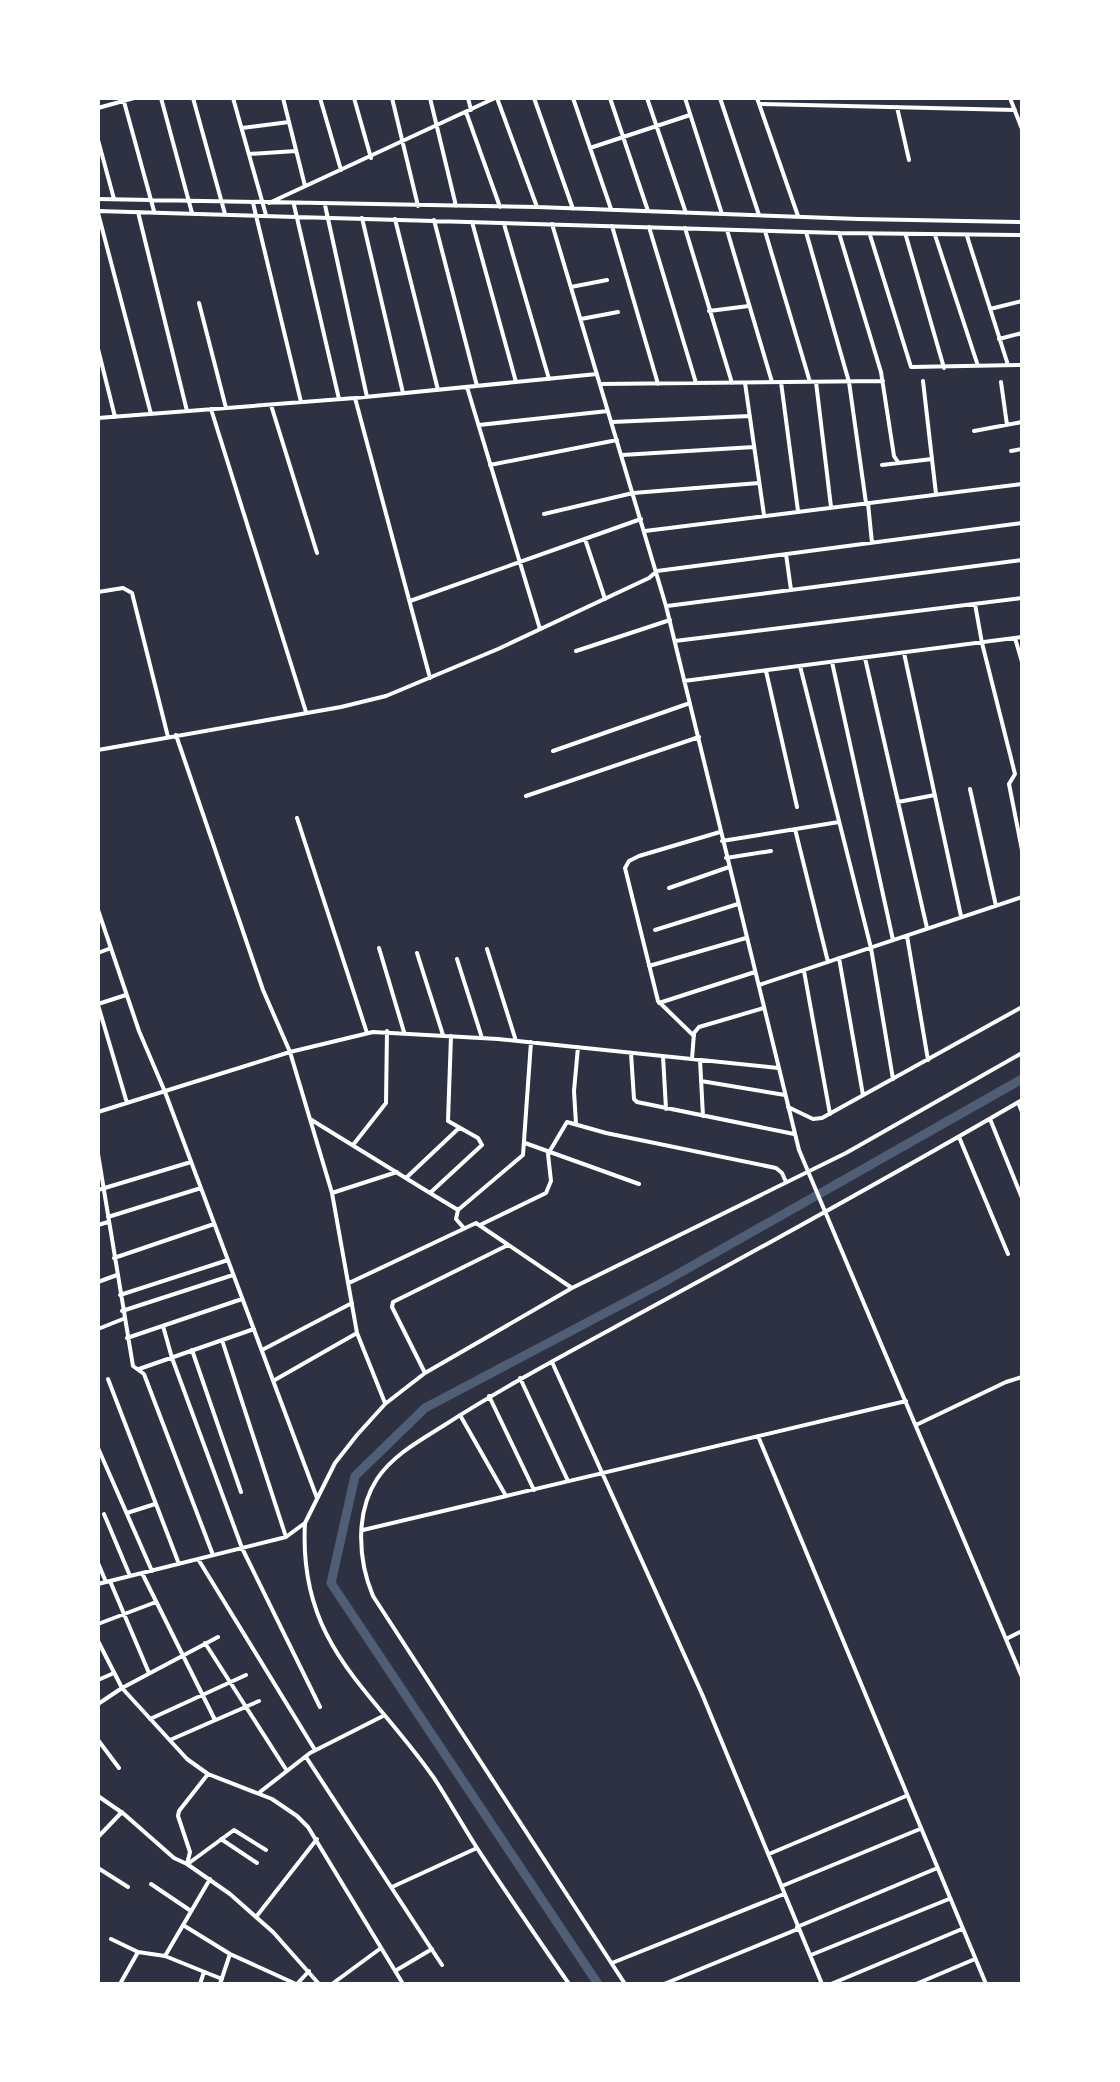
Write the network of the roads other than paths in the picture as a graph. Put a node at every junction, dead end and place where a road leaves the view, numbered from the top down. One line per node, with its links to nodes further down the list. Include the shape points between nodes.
1 (134, 98): 19 (street)
2 (161, 98): 45 (street)
3 (193, 98): 46 (street)
4 (233, 98): 29 (street)
5 (283, 98): 26 (street)
6 (320, 98): 40 (street)
7 (354, 98): 38 (street)
8 (392, 98): 33 (street)
9 (430, 98): 27 (street)
10 (468, 98): 24 (street)
11 (496, 98): 24 (street); 54 (street)
12 (534, 98): 55 (street)
13 (573, 98): 35 (street)
14 (610, 98): 31 (street)
15 (647, 98): 28 (street)
16 (685, 98): 25 (street)
17 (720, 98): 66 (street)
18 (1010, 98): 23 (street)
19 (124, 99): 22 (street); 44 (street)
20 (758, 101): 21 (street); 69 (street)
21 (897, 107): 23 (street); 39 (street)
22 (98, 108)
23 (1015, 110): 30 (street)
24 (468, 111): 27 (street); 53 (street)
25 (690, 115): 28 (street); 64 (street)
26 (289, 122): 29 (street); 36 (street)
27 (437, 126): 33 (street); 52 (street)
28 (656, 126): 31 (street); 62 (street)
29 (242, 128): 37 (street)
30 (1022, 129)
31 (623, 137): 35 (street); 57 (street)
32 (98, 140): 34 (street)
33 (403, 142): 38 (street); 51 (street)
34 (99, 148): 43 (street)
35 (590, 148): 56 (street)
36 (296, 151): 37 (street); 41 (street)
37 (249, 154): 48 (street)
38 (371, 158): 40 (street)
39 (909, 160)
40 (341, 170): 41 (street)
41 (305, 186): 48 (street)
42 (98, 199): 43 (street)
43 (115, 200): 44 (street)
44 (152, 201): 45 (street); 60 (street)
45 (189, 202): 46 (street); 61 (street)
46 (222, 203): 47 (street); 63 (street)
47 (253, 203): 48 (street); 65 (street)
48 (265, 204): 49 (street); 67 (street)
49 (294, 205): 50 (street); 68 (street)
50 (325, 205): 51 (street); 70 (street)
51 (418, 206): 52 (street)
52 (456, 206): 53 (street)
53 (500, 207): 54 (street)
54 (537, 207): 55 (street)
55 (573, 209): 56 (street)
56 (612, 210): 57 (street)
57 (648, 211): 62 (street)
58 (98, 212): 59 (street); 134 (street)
59 (138, 212): 60 (street); 132 (street)
60 (155, 212): 61 (street)
61 (192, 213): 63 (street)
62 (686, 213): 64 (street)
63 (225, 214): 65 (street)
64 (722, 214): 66 (street)
65 (255, 215): 67 (street); 128 (street)
66 (759, 215): 69 (street)
67 (266, 216): 68 (street)
68 (296, 216): 70 (street); 127 (street)
69 (798, 216): 75 (street)
70 (327, 217): 71 (street); 125 (street)
71 (362, 218): 72 (street); 124 (street)
72 (395, 219): 73 (street); 123 (street)
73 (434, 220): 74 (street); 121 (street)
74 (472, 222): 76 (street); 110 (street)
75 (1022, 222)
76 (504, 223): 77 (street); 107 (street)
77 (552, 224): 78 (street); 91 (street)
78 (612, 226): 79 (street); 120 (street)
79 (649, 227): 80 (street); 116 (street)
80 (685, 228): 81 (street); 96 (street)
81 (727, 230): 82 (street); 94 (street)
82 (765, 231): 83 (street); 113 (street)
83 (806, 232): 84 (street); 114 (street)
84 (839, 233): 85 (street); 108 (street)
85 (870, 234): 86 (street); 105 (street, via 911,367)
86 (905, 235): 87 (street); 105 (street)
87 (935, 235): 89 (street); 104 (street)
88 (1022, 235): 89 (street)
89 (967, 236): 95 (street)
90 (607, 280): 91 (street)
91 (571, 287): 98 (street)
92 (1022, 301): 95 (street)
93 (199, 303): 130 (street)
94 (749, 306): 96 (street); 111 (street)
95 (990, 309): 100 (street)
96 (709, 311): 117 (street)
97 (618, 312): 98 (street)
98 (580, 319): 106 (street)
99 (1022, 333): 100 (street)
100 (999, 339): 102 (street)
101 (98, 349): 136 (street)
102 (1008, 365): 103 (street); 104 (street)
103 (1022, 365)
104 (978, 366): 105 (street)
105 (944, 368)
106 (597, 374): 107 (street); 119 (street)
107 (549, 379): 110 (street)
108 (883, 381): 114 (street); 149 (street)
109 (923, 381): 148 (street)
110 (516, 382): 121 (street)
111 (772, 382): 112 (street); 118 (street)
112 (781, 382): 113 (street); 158 (street)
113 (813, 382): 114 (street); 157 (street)
114 (849, 382): 156 (street)
115 (1001, 382): 141 (street)
116 (696, 383): 117 (street); 120 (street)
117 (732, 383): 118 (street)
118 (745, 383): 135 (street)
119 (600, 384): 120 (street); 133 (street)
120 (658, 384)
121 (477, 386): 122 (street)
122 (467, 387): 123 (street); 140 (street)
123 (438, 390): 124 (street)
124 (403, 393): 125 (street)
125 (367, 397): 126 (street)
126 (355, 398): 127 (street); 175 (street)
127 (339, 399): 128 (street)
128 (301, 402): 129 (street)
129 (271, 405): 130 (street); 166 (street)
130 (226, 408): 131 (street)
131 (211, 409): 132 (street); 194 (street)
132 (187, 411): 134 (street)
133 (608, 411): 138 (street); 140 (street)
134 (151, 414): 136 (street)
135 (750, 416): 138 (street); 144 (street)
136 (115, 417): 137 (street)
137 (98, 418)
138 (611, 422): 143 (street)
139 (1022, 422): 141 (street)
140 (479, 425): 150 (street)
141 (1007, 425): 142 (street)
142 (974, 431)
143 (617, 440): 147 (street); 150 (street)
144 (754, 447): 147 (street); 152 (street)
145 (1022, 449): 146 (street)
146 (1011, 451)
147 (622, 455): 154 (street)
148 (932, 459): 149 (street); 155 (street)
149 (898, 462): 151 (street)
150 (490, 465): 169 (street)
151 (882, 465)
152 (759, 483): 154 (street); 160 (street)
153 (1022, 484): 155 (street)
154 (633, 493): 159 (street); 161 (street)
155 (936, 494): 156 (street)
156 (867, 503): 157 (street); 165 (street)
157 (831, 508): 158 (street)
158 (798, 512): 160 (street)
159 (544, 514)
160 (764, 516): 163 (street)
161 (641, 519): 163 (street); 164 (street)
162 (1022, 523): 165 (street)
163 (645, 531): 170 (street)
164 (585, 539): 169 (street); 174 (street)
165 (872, 543): 167 (street)
166 (317, 553)
167 (786, 554): 170 (street); 171 (street)
168 (1022, 560): 171 (street)
169 (520, 562): 175 (street); 179 (street)
170 (657, 571): 174 (street); 177 (street)
171 (791, 590): 177 (street)
172 (98, 592): 196 (street, via 123,588 132,593)
173 (1022, 598): 176 (street)
174 (605, 599): 179 (street)
175 (410, 601): 191 (street)
176 (975, 604): 182 (street); 183 (street)
177 (666, 606): 178 (street)
178 (670, 620): 182 (street); 184 (street)
179 (540, 629): 191 (street)
180 (1022, 637): 181 (street)
181 (1015, 638): 183 (street); 188 (street)
182 (675, 641): 192 (street)
183 (982, 643): 185 (street); 210 (street, via 1015,774 1009,784)
184 (576, 651)
185 (904, 653): 186 (street); 201 (street)
186 (865, 658): 187 (street); 203 (street)
187 (832, 662): 189 (street); 224 (street)
188 (1022, 662)
189 (800, 666): 190 (street); 206 (street)
190 (766, 671): 192 (street); 204 (street)
191 (430, 678): 194 (street, via 386,696)
192 (684, 681): 193 (street)
193 (690, 703): 197 (street); 199 (street)
194 (306, 712): 195 (street)
195 (176, 735): 196 (street); 253 (street, via 263,990)
196 (168, 737): 198 (street)
197 (699, 737): 202 (street); 208 (street)
198 (98, 750)
199 (553, 751)
200 (970, 789): 217 (street)
201 (935, 795): 203 (street); 219 (street)
202 (526, 796)
203 (898, 802): 220 (street)
204 (797, 807)
205 (297, 818): 245 (street)
206 (839, 822): 207 (street); 227 (street)
207 (795, 829): 209 (street); 233 (street)
208 (720, 832): 209 (street); 234 (street, via 639,856 625,868)
209 (722, 841): 212 (street)
210 (1022, 850)
211 (771, 851): 212 (street)
212 (726, 858): 213 (street)
213 (729, 867): 214 (street); 216 (street)
214 (669, 888)
215 (1022, 897): 217 (street)
216 (738, 904): 221 (street); 223 (street)
217 (996, 906): 219 (street)
218 (98, 910): 225 (street)
219 (962, 917): 220 (street)
220 (927, 929): 222 (street)
221 (655, 930)
222 (907, 935): 224 (street); 259 (street)
223 (746, 938): 234 (street); 236 (street)
224 (893, 940): 227 (street)
225 (111, 948): 229 (street); 238 (street)
226 (379, 948): 244 (street)
227 (871, 948): 231 (street); 261 (street)
228 (487, 949): 250 (street)
229 (98, 953)
230 (417, 953): 246 (street)
231 (839, 958): 233 (street); 265 (street)
232 (457, 959): 249 (street)
233 (828, 962): 235 (street)
234 (648, 967): 239 (street)
235 (804, 970): 237 (street); 272 (street)
236 (755, 972): 237 (street); 239 (street)
237 (758, 986): 242 (street)
238 (126, 995): 240 (street); 263 (street)
239 (659, 1003): 248 (street)
240 (98, 1004): 267 (street)
241 (1022, 1007): 259 (street)
242 (764, 1008): 248 (street, via 702,1026); 260 (street)
243 (387, 1031): 244 (street); 245 (street); 281 (street, via 386,1103)
244 (404, 1032): 246 (street)
245 (367, 1033): 253 (street)
246 (443, 1035): 247 (street)
247 (451, 1036): 249 (street); 277 (street, via 448,1121)
248 (694, 1036): 257 (street)
249 (482, 1038): 250 (street)
250 (516, 1041): 251 (street)
251 (531, 1042): 252 (street); 280 (street)
252 (578, 1047): 254 (street); 276 (street)
253 (290, 1052): 263 (street); 274 (street)
254 (631, 1053): 256 (street); 269 (street, via 635,1101)
255 (1022, 1053): 286 (street)
256 (663, 1056): 257 (street); 269 (street)
257 (692, 1059): 258 (street)
258 (700, 1060): 260 (street); 262 (street)
259 (928, 1060): 261 (street)
260 (779, 1068): 264 (street)
261 (893, 1079): 265 (street)
262 (701, 1081): 264 (street); 273 (street)
263 (165, 1092): 267 (street); 284 (street)
264 (785, 1095): 268 (street)
265 (863, 1095): 272 (street)
266 (1020, 1101): 271 (street); 275 (street)
267 (127, 1103): 270 (street)
268 (787, 1107): 272 (street, via 816,1119); 278 (street)
269 (666, 1109): 273 (street)
270 (98, 1112)
271 (1022, 1112)
272 (830, 1114)
273 (703, 1116): 278 (street)
274 (310, 1119): 281 (street); 292 (street)
275 (990, 1119): 279 (street); 294 (street)
276 (576, 1124): 283 (street, via 564,1124); 288 (street, via 776,1168)
277 (459, 1128): 287 (street); 293 (street, via 478,1138 481,1147)
278 (794, 1134): 286 (street)
279 (959, 1137): 296 (street); 303 (street)
280 (525, 1143): 283 (street); 295 (street, via 520,1161)
281 (353, 1145): 285 (street)
282 (98, 1154): 291 (street)
283 (548, 1154): 289 (street); 300 (street, via 551,1181 546,1193)
284 (191, 1162): 290 (street); 291 (street)
285 (397, 1172): 287 (street); 292 (street)
286 (807, 1172): 288 (street); 296 (street)
287 (406, 1178): 293 (street)
288 (786, 1182): 310 (street)
289 (639, 1184)
290 (201, 1188): 297 (street); 298 (street)
291 (101, 1189): 297 (street)
292 (332, 1193): 309 (street)
293 (430, 1193): 295 (street)
294 (1022, 1198)
295 (458, 1210): 301 (street, via 456,1219)
296 (827, 1212): 325 (street); 333 (street)
297 (108, 1219): 299 (street); 304 (street)
298 (214, 1224): 304 (street); 305 (street)
299 (98, 1225)
300 (480, 1225): 301 (street); 302 (street)
301 (463, 1227): 309 (street)
302 (508, 1245): 310 (street); 327 (street, via 393,1302)
303 (1008, 1254)
304 (114, 1258): 306 (street)
305 (228, 1260): 307 (street); 311 (street)
306 (117, 1275): 308 (street); 311 (street)
307 (233, 1275): 312 (street); 314 (street)
308 (98, 1282)
309 (349, 1283): 313 (street)
310 (572, 1288): 327 (street)
311 (120, 1295): 314 (street)
312 (242, 1299): 316 (street); 318 (street)
313 (352, 1303): 319 (street); 323 (street)
314 (122, 1311): 315 (street)
315 (123, 1319): 317 (street); 320 (street)
316 (163, 1326): 320 (street); 324 (street)
317 (98, 1329)
318 (254, 1329): 321 (street); 323 (street)
319 (357, 1333): 331 (street); 334 (street)
320 (126, 1339): 326 (street)
321 (222, 1340): 322 (street); 350 (street)
322 (192, 1350): 324 (street); 342 (street)
323 (262, 1350): 331 (street)
324 (172, 1358): 326 (street); 351 (street)
325 (551, 1361): 329 (street); 339 (street)
326 (137, 1370): 352 (street, via 144,1374)
327 (425, 1373): 334 (street)
328 (1022, 1377): 336 (street)
329 (520, 1378): 332 (street); 340 (street)
330 (108, 1379): 345 (street)
331 (273, 1381): 344 (street)
332 (489, 1396): 335 (street); 341 (street)
333 (906, 1401): 336 (street); 337 (street)
334 (385, 1404): 344 (street, via 335,1463)
335 (460, 1415): 343 (street); 349 (street, via 384,1470 366,1505)
336 (916, 1425): 366 (street)
337 (758, 1436): 339 (street); 394 (street)
338 (98, 1448): 346 (street)
339 (604, 1473): 340 (street); 402 (street)
340 (568, 1482): 341 (street)
341 (534, 1490): 343 (street)
342 (241, 1492)
343 (506, 1496): 349 (street)
344 (317, 1498): 348 (street)
345 (155, 1504): 346 (street); 355 (street)
346 (127, 1513): 356 (street)
347 (104, 1514): 358 (street)
348 (305, 1523): 350 (street); 382 (street, via 306,1570 318,1616 353,1678)
349 (362, 1531): 427 (street, via 363,1564 373,1596)
350 (286, 1537): 351 (street)
351 (242, 1548): 352 (street); 381 (street)
352 (213, 1555): 353 (street)
353 (198, 1559): 355 (street); 387 (street)
354 (98, 1563): 359 (street)
355 (179, 1564): 356 (street)
356 (152, 1571): 357 (street)
357 (142, 1573): 358 (street); 361 (street)
358 (130, 1576): 359 (street)
359 (108, 1582): 360 (street); 362 (street)
360 (98, 1584)
361 (156, 1602): 362 (street); 369 (street)
362 (124, 1614): 363 (street); 371 (street)
363 (98, 1624)
364 (1022, 1631): 366 (street)
365 (218, 1637): 368 (street)
366 (1006, 1639): 373 (street)
367 (98, 1641): 370 (street)
368 (205, 1643): 369 (street); 375 (street)
369 (182, 1655): 371 (street); 377 (street)
370 (115, 1673): 374 (street); 376 (street)
371 (149, 1673): 376 (street)
372 (246, 1675): 375 (street)
373 (1022, 1677)
374 (98, 1680)
375 (230, 1682): 377 (street); 380 (street)
376 (122, 1688): 379 (street); 383 (street)
377 (202, 1695): 383 (street); 384 (street)
378 (259, 1701): 380 (street)
379 (98, 1704)
380 (246, 1706): 384 (street); 390 (street)
381 (320, 1707)
382 (383, 1716): 387 (street); 400 (street, via 429,1772)
383 (149, 1719): 386 (street)
384 (215, 1720): 386 (street)
385 (98, 1740): 389 (street)
386 (169, 1741): 391 (street)
387 (315, 1750): 388 (street)
388 (306, 1757): 390 (street); 410 (street)
389 (119, 1768)
390 (287, 1771): 392 (street)
391 (208, 1774): 392 (street); 404 (street, via 178,1816 190,1852)
392 (259, 1793): 399 (street, via 297,1816)
393 (98, 1796): 395 (street)
394 (906, 1796): 396 (street); 402 (street)
395 (122, 1812): 397 (street); 404 (street)
396 (920, 1829): 406 (street); 411 (street)
397 (98, 1837)
398 (221, 1839): 401 (street, via 236,1830); 403 (street); 404 (street)
399 (317, 1839): 415 (street); 420 (street)
400 (477, 1848): 410 (street); 439 (street)
401 (266, 1850)
402 (768, 1855): 411 (street)
403 (257, 1863)
404 (187, 1864): 407 (street)
405 (98, 1868): 409 (street)
406 (936, 1868): 413 (street); 417 (street)
407 (210, 1879): 414 (street); 415 (street)
408 (151, 1884): 414 (street)
409 (128, 1887)
410 (392, 1887): 421 (street)
411 (781, 1887): 412 (street)
412 (784, 1894): 417 (street); 427 (street)
413 (949, 1899): 418 (street); 425 (street)
414 (191, 1911): 416 (street)
415 (256, 1917): 429 (street)
416 (183, 1925): 423 (street); 424 (street)
417 (798, 1928): 425 (street); 441 (street)
418 (962, 1929): 426 (street); 443 (street)
419 (111, 1939): 422 (street)
420 (381, 1948): 430 (street); 437 (street)
421 (432, 1949): 428 (street); 430 (street)
422 (138, 1952): 424 (street); 433 (street)
423 (230, 1954): 432 (street); 435 (street)
424 (165, 1956): 431 (street)
425 (810, 1956): 442 (street)
426 (975, 1959): 444 (street); 445 (street)
427 (612, 1963): 440 (street)
428 (442, 1965)
429 (309, 1971): 435 (street); 436 (street)
430 (395, 1971): 438 (street)
431 (204, 1972): 432 (street); 434 (street)
432 (221, 1982)
433 (120, 1984)
434 (200, 1984)
435 (296, 1984)
436 (319, 1984)
437 (332, 1984)
438 (403, 1984)
439 (569, 1984)
440 (625, 1984)
441 (664, 1984)
442 (822, 1984)
443 (831, 1984)
444 (916, 1984)
445 (986, 1984)

